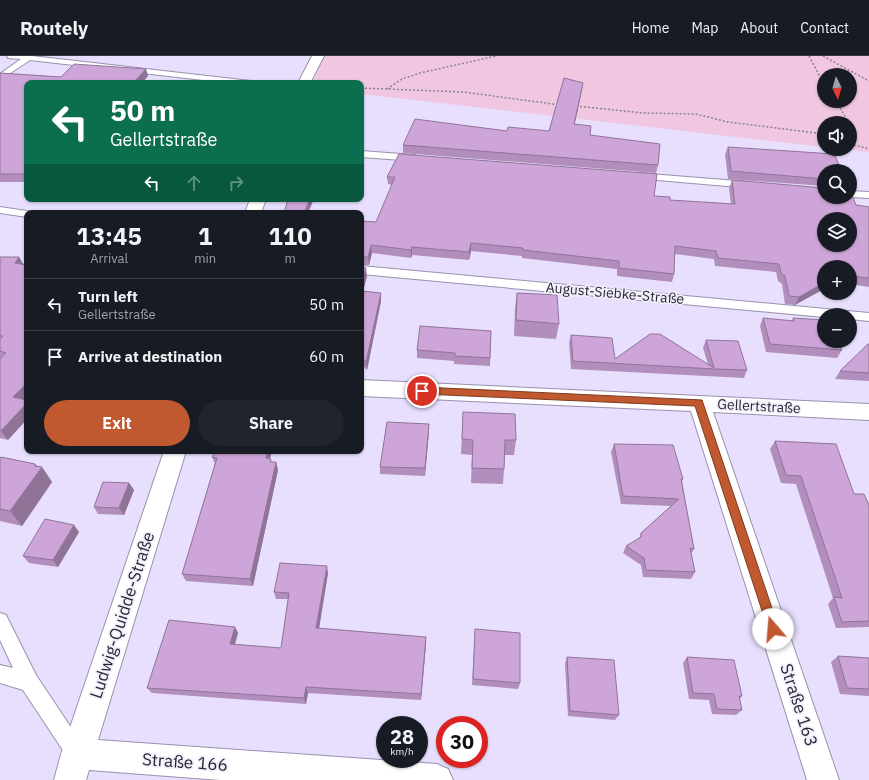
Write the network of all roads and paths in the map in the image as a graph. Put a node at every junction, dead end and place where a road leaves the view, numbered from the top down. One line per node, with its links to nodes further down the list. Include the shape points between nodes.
1 (10, 56): 6 (lane)
2 (318, 56): 10 (street)
3 (496, 56): 13 (path, via 420,73 402,79)
4 (809, 56): 7 (path)
5 (823, 56): 11 (path)
6 (28, 58): 8 (lane); 9 (lane)
7 (817, 71)
8 (0, 78)
9 (224, 80)
10 (306, 80)
11 (869, 81)
12 (364, 88): 13 (path)
13 (387, 89): 14 (path, via 464,92)
14 (564, 105)
15 (572, 106): 16 (path, via 643,113 696,114 728,122)
16 (817, 133)
17 (857, 148): 18 (path)
18 (869, 149)
19 (364, 154): 20 (lane)
20 (424, 159)
21 (628, 175): 22 (lane)
22 (761, 186)
23 (857, 194): 24 (lane)
24 (869, 195)
25 (0, 210): 26 (lane)
26 (24, 214)
27 (364, 270): 28 (lane, August-Siebke-Straße)
28 (869, 316)
29 (364, 388): 30 (street, Gellertstraße)
30 (699, 403): 31 (street, Gellertstraße); 38 (street, Straße 163)
31 (869, 412)
32 (174, 454): 36 (street, Ludwig-Quidde-Straße)
33 (0, 621): 35 (lane)
34 (0, 674): 35 (lane)
35 (29, 682): 36 (lane)
36 (73, 767): 37 (street, Straße 166)
37 (438, 780)
38 (823, 780)

